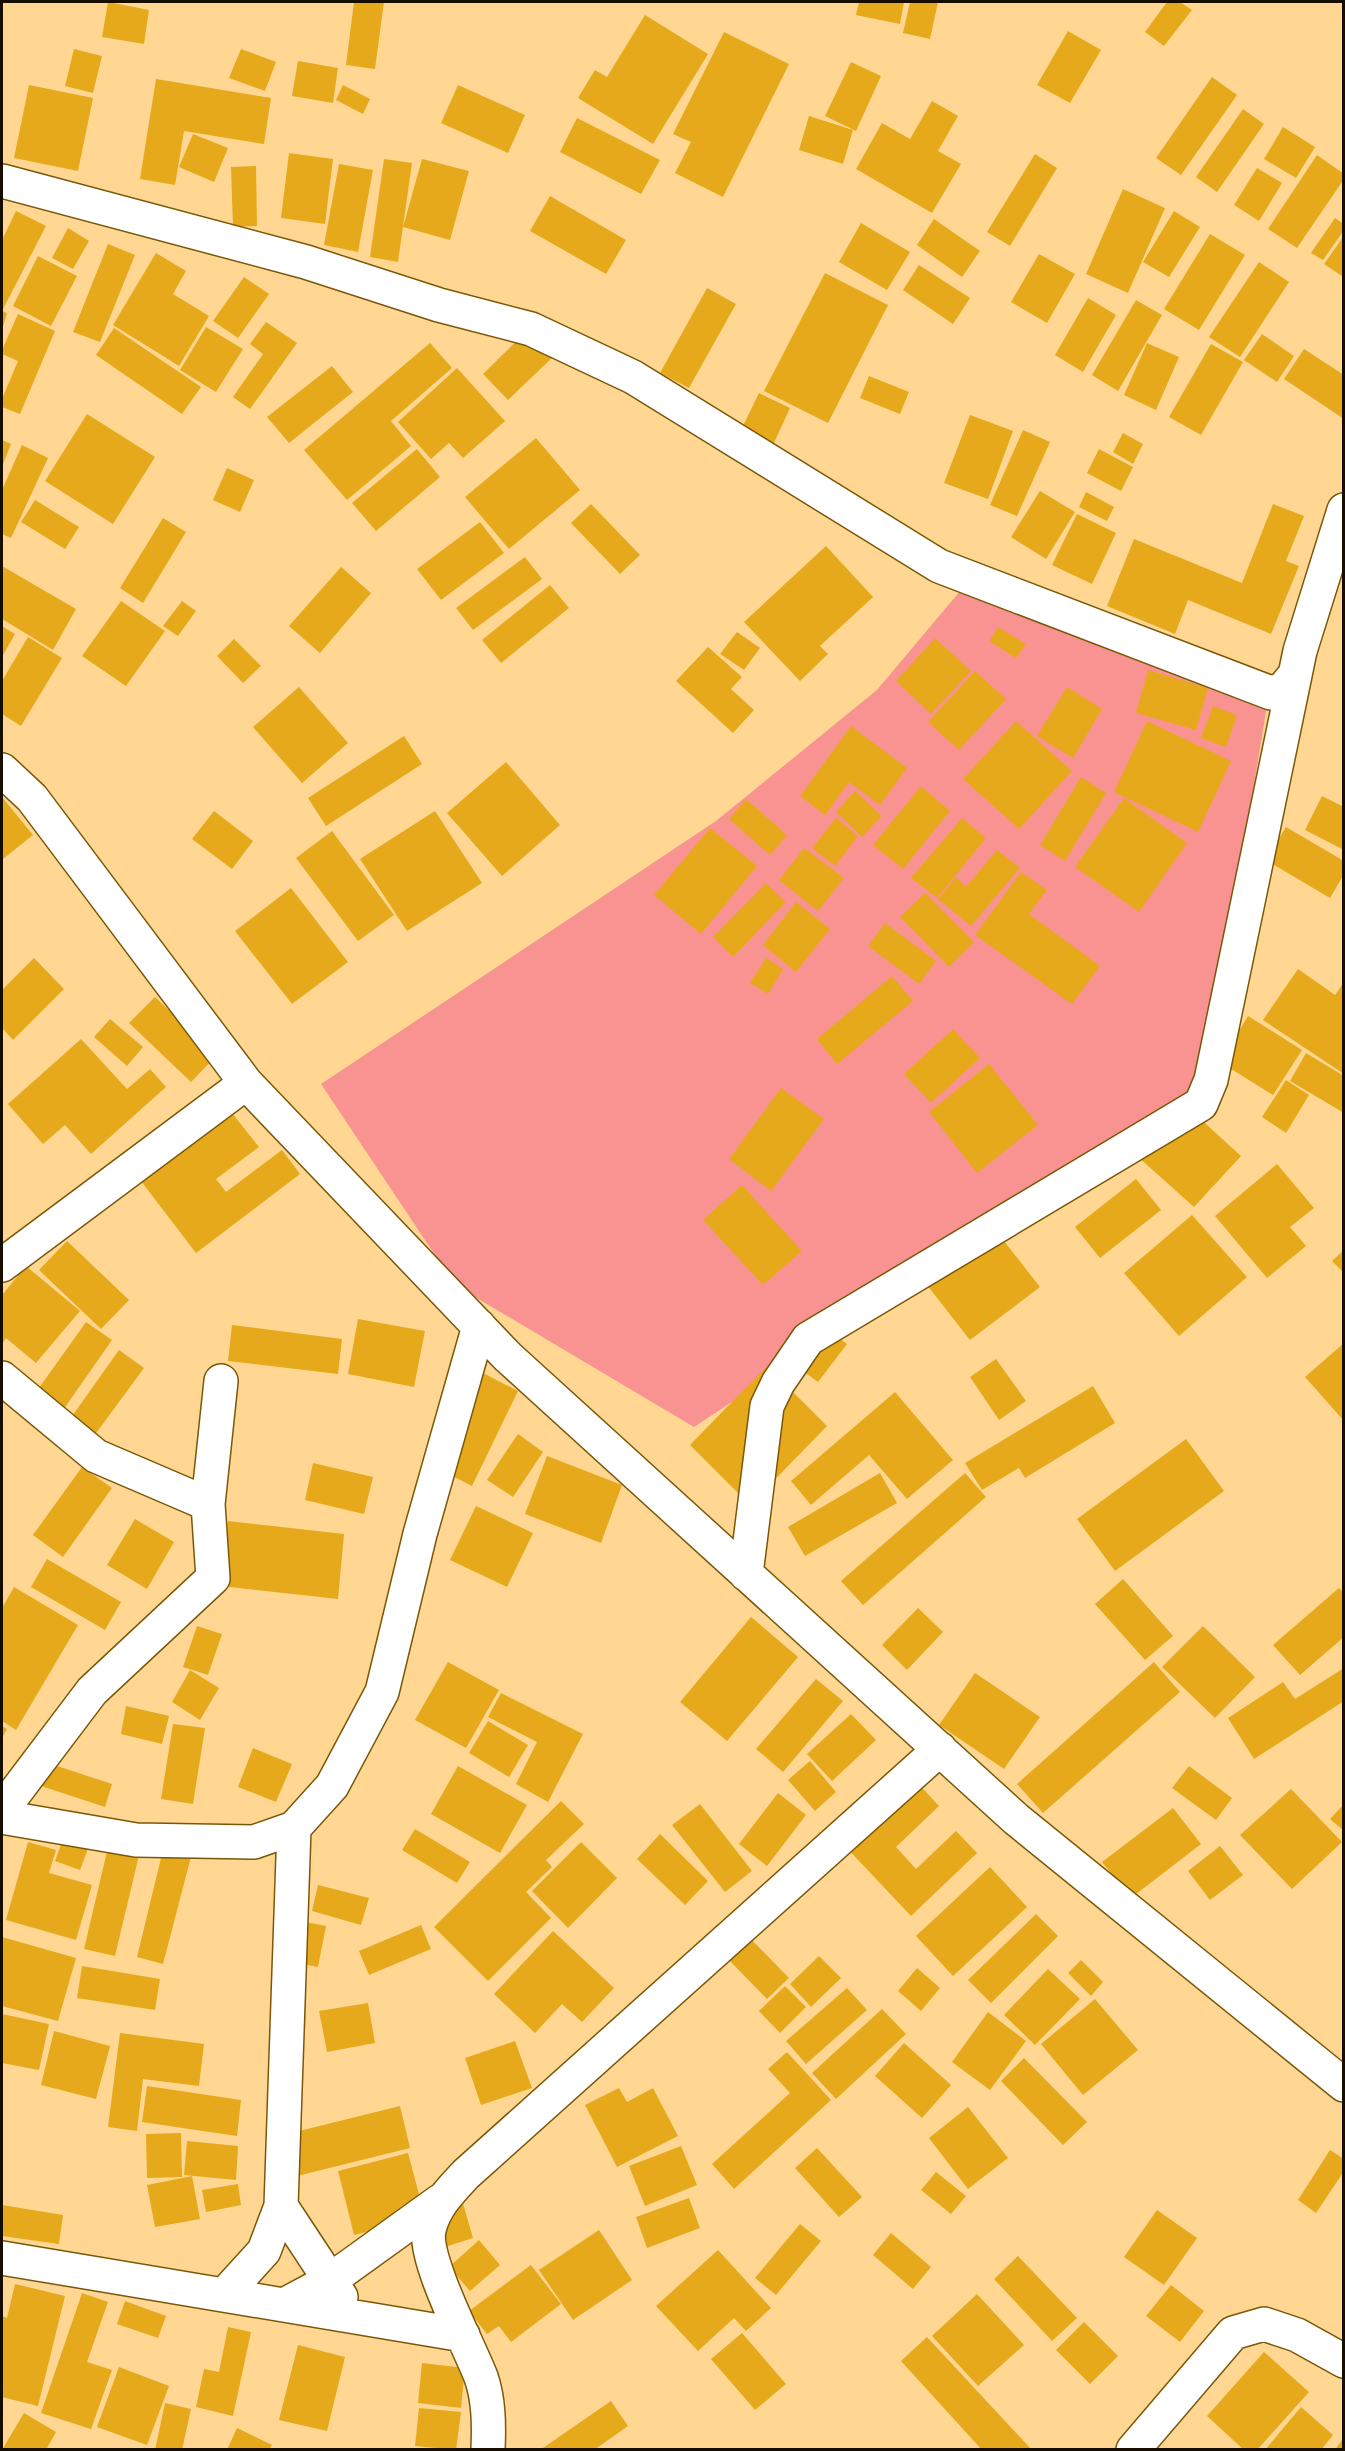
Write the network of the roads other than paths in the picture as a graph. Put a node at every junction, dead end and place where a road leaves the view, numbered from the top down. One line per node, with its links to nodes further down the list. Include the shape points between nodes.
1 (2, 181): 3 (street, via 306,262 439,305 531,329 633,377 939,566 1271,693 1283,689)
2 (1344, 510): 3 (street)
3 (1293, 677): 11 (street, via 1211,1080 1201,1104 808,1339 766,1406)
4 (2, 770): 5 (street, via 32,798)
5 (246, 1083): 6 (street); 7 (street)
6 (2, 1265)
7 (479, 1326): 11 (street, via 507,1357); 15 (street, via 420,1534 382,1692 332,1786)
8 (2, 1378): 10 (street, via 96,1456)
9 (221, 1381): 10 (street)
10 (208, 1504): 13 (street, via 213,1578 92,1691)
11 (746, 1574): 12 (street)
12 (940, 1749): 16 (street, via 1016,1819); 17 (street)
13 (2, 1810)
14 (2, 1817): 15 (street, via 136,1840 254,1842)
15 (294, 1828): 18 (street)
16 (1344, 2085)
17 (440, 2201): 20 (street); 24 (street, via 428,2232 432,2263)
18 (281, 2206): 20 (street); 21 (street, via 264,2251)
19 (2, 2258): 21 (street)
20 (329, 2281): 22 (street); 23 (street)
21 (224, 2295): 22 (street)
22 (284, 2305): 23 (street)
23 (356, 2317): 24 (street)
24 (463, 2335): 26 (street, via 481,2379 489,2416)
25 (1344, 2361): 27 (street, via 1297,2335 1264,2324 1233,2332)
26 (488, 2450)
27 (1134, 2450)

